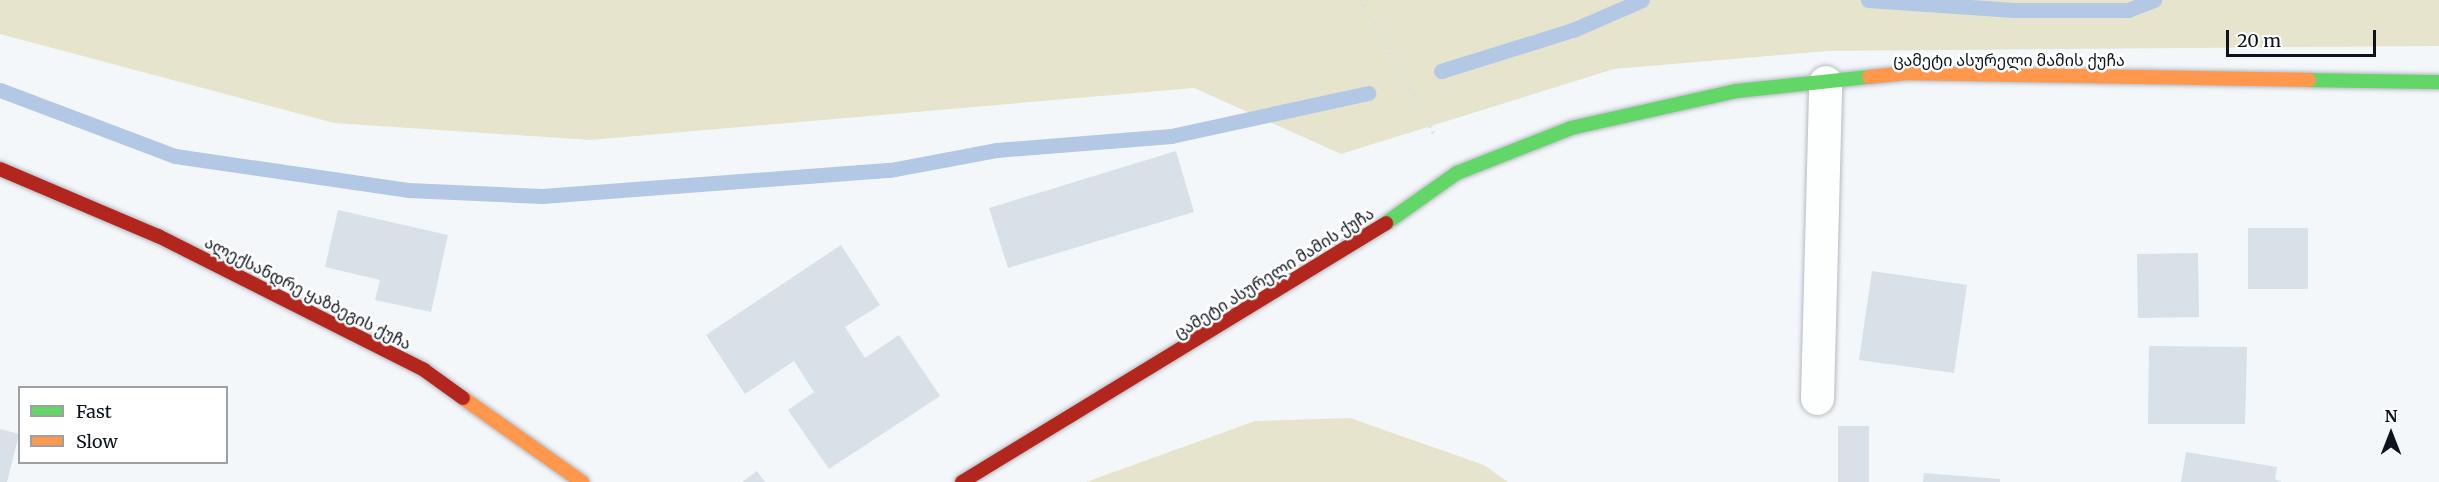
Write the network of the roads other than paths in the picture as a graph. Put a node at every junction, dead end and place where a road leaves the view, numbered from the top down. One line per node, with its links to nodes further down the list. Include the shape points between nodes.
1 (1825, 82): 2 (street, ცამეტი ასურელი მამის ქუჩა, via 1908,73); 4 (street); 6 (street, ცამეტი ასურელი მამის ქუჩა, via 1737,91 1571,128 1457,173 1354,246)
2 (2439, 82)
3 (0, 169): 5 (street, ალექსანდრე ყაზბეგის ქუჩა, via 158,236 424,370)
4 (1817, 398)
5 (582, 482)
6 (962, 482)

